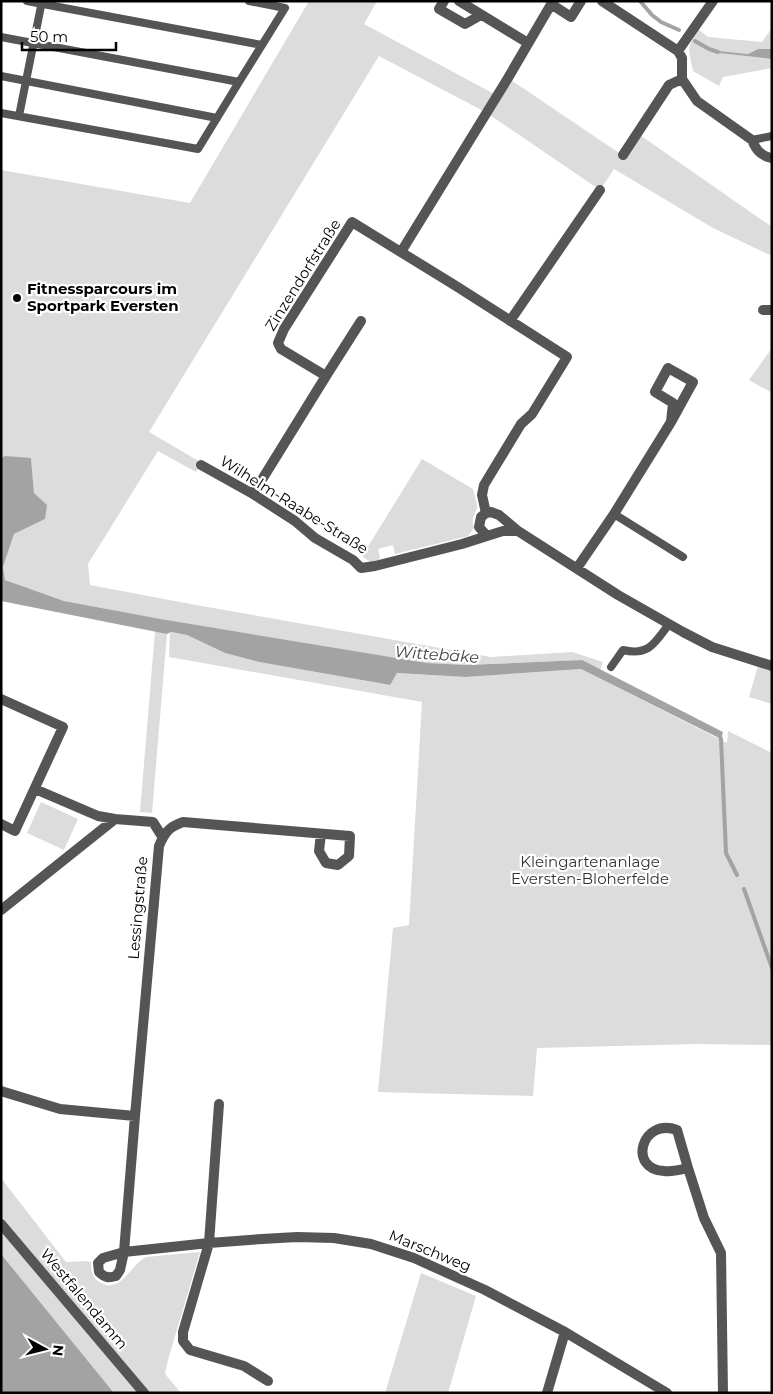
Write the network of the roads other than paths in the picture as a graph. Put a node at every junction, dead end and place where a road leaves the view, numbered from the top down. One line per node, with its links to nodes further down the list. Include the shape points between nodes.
1 (28, 1): 8 (lane)
2 (249, 1): 14 (lane, via 285,8)
3 (444, 1): 10 (street, via 439,9 465,24)
4 (459, 1): 10 (street)
5 (581, 1): 9 (street, via 571,17)
6 (602, 1): 15 (street)
7 (713, 1): 15 (street)
8 (41, 2): 12 (lane); 14 (lane)
9 (552, 3): 13 (street)
10 (482, 15): 13 (street)
11 (1, 37): 12 (lane)
12 (34, 43): 18 (lane); 19 (lane)
13 (528, 43): 28 (street)
14 (262, 44): 19 (lane)
15 (678, 51): 17 (street, via 682,58)
16 (1, 76): 18 (lane)
17 (682, 79): 24 (street, via 697,101); 25 (street, via 669,85)
18 (26, 81): 21 (lane); 22 (lane)
19 (239, 82): 22 (lane)
20 (1, 113): 21 (lane)
21 (19, 116): 22 (lane, via 198,149)
22 (217, 118)
23 (772, 136): 24 (lane)
24 (752, 140): 26 (street, via 756,150)
25 (623, 156)
26 (771, 157)
27 (600, 190): 30 (street)
28 (401, 252): 30 (street); 31 (street, Zinzendorfstraße, via 352,222 284,329 278,343 281,349)
29 (361, 321): 31 (street)
30 (510, 321): 35 (street, via 567,357 484,485 482,495)
31 (326, 376): 34 (street)
32 (671, 422): 32 (street, via 673,402 655,392 668,368 693,382); 36 (street)
33 (201, 465): 34 (street, Wilhelm-Raabe-Straße)
34 (253, 494): 38 (street, Wilhelm-Raabe-Straße, via 361,568)
35 (486, 512): 37 (street, via 499,515); 38 (street, via 479,527)
36 (614, 514): 39 (lane); 40 (street)
37 (518, 531): 38 (street, Wilhelm-Raabe-Straße); 40 (street)
38 (487, 536)
39 (683, 557)
40 (577, 568): 41 (street)
41 (669, 624): 42 (street, via 712,647); 43 (lane, via 649,648 633,652 623,650)
42 (772, 666)
43 (611, 667)
44 (1, 698): 45 (street, via 63,727)
45 (35, 789): 46 (street, via 98,816); 47 (street, via 15,831)
46 (115, 819): 49 (street, via 153,822); 50 (street)
47 (1, 824)
48 (321, 834): 49 (street, Lessingstraße, via 184,822 172,826)
49 (162, 838): 53 (street, Lessingstraße)
50 (1, 910)
51 (1, 1091): 53 (street, via 60,1109)
52 (219, 1104): 56 (street)
53 (134, 1116): 57 (street, Lessingstraße)
54 (688, 1168): 54 (street, via 664,1171 645,1162 642,1152 652,1132 677,1130); 63 (street, via 704,1218 721,1253)
55 (1, 1224): 60 (street, Westfalendamm)
56 (209, 1243): 57 (street, Marschweg); 58 (street, Marschweg, via 334,1238 371,1244 414,1258 472,1284); 59 (street, via 183,1341 190,1350 244,1366)
57 (124, 1252)
58 (566, 1332): 61 (street); 62 (street, Marschweg)
59 (268, 1382)
60 (144, 1393)
61 (547, 1393)
62 (667, 1393)
63 (723, 1393)

